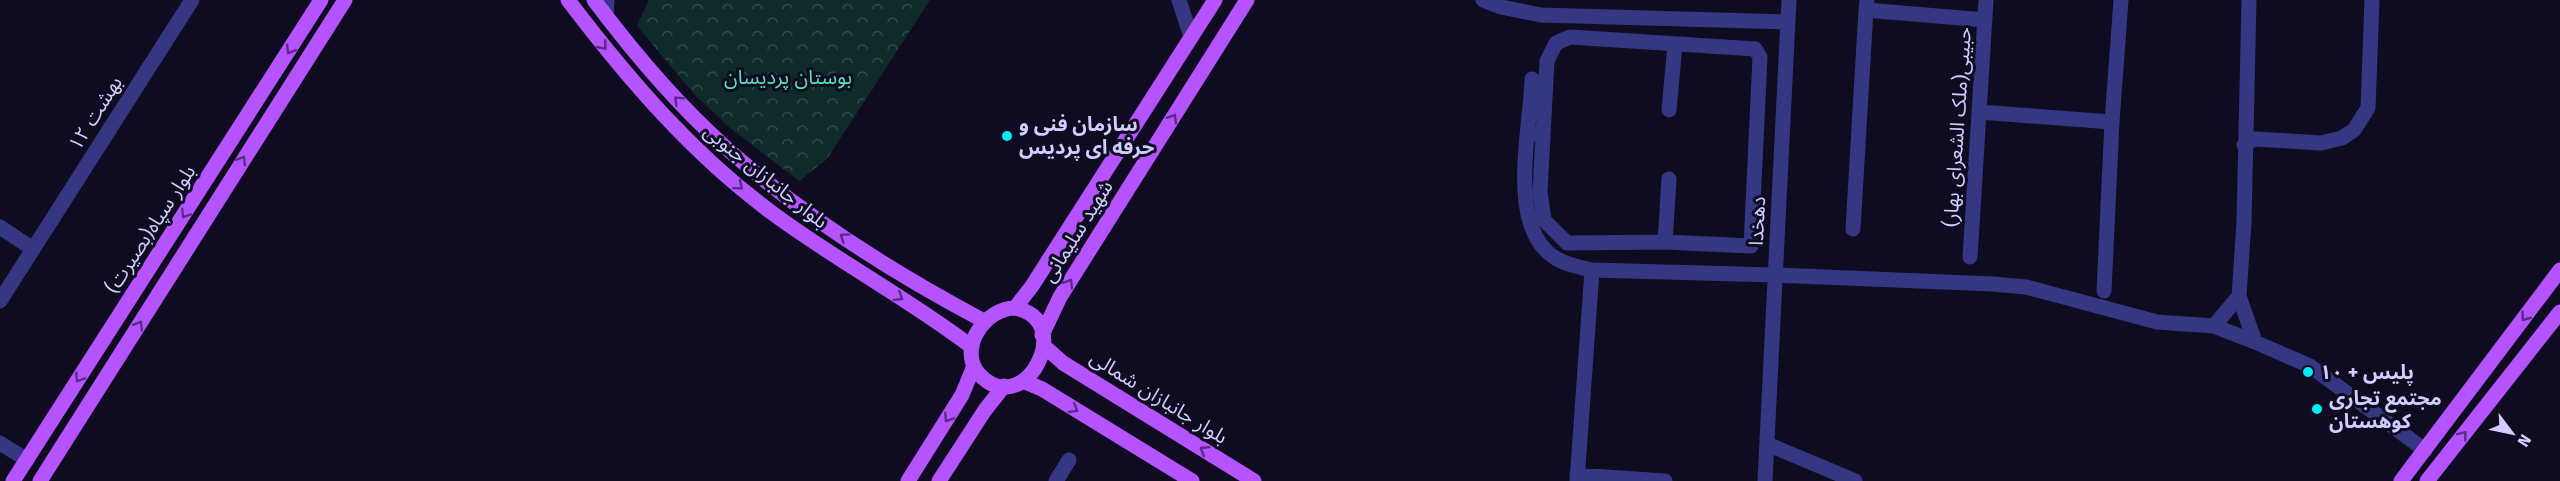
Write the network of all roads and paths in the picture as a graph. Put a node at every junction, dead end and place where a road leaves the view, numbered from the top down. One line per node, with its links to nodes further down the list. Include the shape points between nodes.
1 (192, 0): 34 (street, بهشت ۱۲)
2 (321, 0): 23 (main road, بلوار سپاه(بصیرت), one-way to 23)
3 (345, 0): 24 (main road, بلوار سپاه(بصیرت))
4 (568, 0): 48 (main road, بلوار جانبازان جنوبی, one-way to 48, via 612,57 709,161 773,214)
5 (594, 0): 17 (main road, بلوار جانبازان جنوبی)
6 (607, 0): 17 (street)
7 (1179, 0): 20 (street)
8 (1215, 0): 20 (main road, شهید سلیمانی)
9 (1247, 0): 46 (main road, شهید سلیمانی, one-way to 9, via 1060,297)
10 (1483, 0): 19 (street, via 1541,15)
11 (1789, 0): 19 (street, دهخدا)
12 (1986, 0): 18 (street, حبیبی(ملک الشعرای بهار))
13 (2121, 0): 27 (street)
14 (2249, 0): 29 (street)
15 (2373, 0): 29 (street, via 2368,108 2354,130 2342,138 2321,143 2255,140)
16 (1866, 5): 18 (street); 32 (street)
17 (606, 16): 44 (main road, بلوار جانبازان جنوبی, one-way to 17, via 853,244 786,197 723,145)
18 (1985, 20): 26 (street, حبیبی(ملک الشعرای بهار))
19 (1787, 22): 38 (street, دهخدا)
20 (1191, 37): 42 (main road, شهید سلیمانی, via 1032,286)
21 (1675, 45): 25 (street); 28 (street, via 1570,37 1556,43 1547,61); 33 (street, via 1755,49 1760,57 1751,246)
22 (1532, 79): 28 (street)
23 (260, 97): 24 (street); 55 (main road, بلوار سپاه(بصیرت), one-way to 55)
24 (276, 107): 57 (main road, بلوار سپاه(بصیرت), one-way to 24)
25 (1669, 110)
26 (1979, 112): 27 (street); 35 (street, حبیبی(ملک الشعرای بهار))
27 (2112, 122): 39 (street)
28 (1536, 134): 33 (street, via 1544,220 1567,243); 36 (street, via 1524,202 1533,234 1554,258)
29 (2244, 145): 40 (street)
30 (1669, 179): 33 (street)
31 (0, 227): 34 (street)
32 (1853, 229)
33 (1665, 242)
34 (33, 249): 41 (street, بهشت ۱۲)
35 (1970, 257)
36 (1592, 270): 38 (street); 58 (street)
37 (2560, 270): 54 (main road, one-way to 54)
38 (1775, 275): 45 (street, via 2026,287 2157,322); 53 (street, دهخدا)
39 (2104, 291)
40 (2240, 296): 45 (street); 47 (street)
41 (0, 301)
42 (1014, 308): 44 (main road); 46 (main road, via 1031,316 1040,327)
43 (2560, 312): 69 (main road, one-way to 43)
44 (984, 321): 48 (main road)
45 (2214, 326): 47 (street)
46 (1043, 341): 50 (main road, via 1035,369); 64 (main road, بلوار جانبازان شمالی, one-way to 46, via 1063,363)
47 (2256, 342): 54 (street, via 2310,366)
48 (972, 346): 49 (main road)
49 (974, 366): 51 (main road, via 982,376); 60 (main road, one-way to 60, via 962,396)
50 (1023, 381): 51 (main road); 63 (main road, one-way to 63)
51 (1004, 386): 61 (main road)
52 (0, 443): 55 (street)
53 (1767, 444): 66 (street, دهخدا); 67 (street)
54 (2425, 450): 68 (main road)
55 (27, 460): 57 (main road); 59 (main road, بلوار سپاه(بصیرت))
56 (1069, 460): 62 (street)
57 (43, 477)
58 (1577, 478): 65 (street)
59 (13, 481)
60 (908, 481)
61 (939, 481)
62 (1056, 481)
63 (1192, 481)
64 (1254, 481)
65 (1665, 481)
66 (1765, 481)
67 (1855, 481)
68 (2401, 481)
69 (2427, 481)

